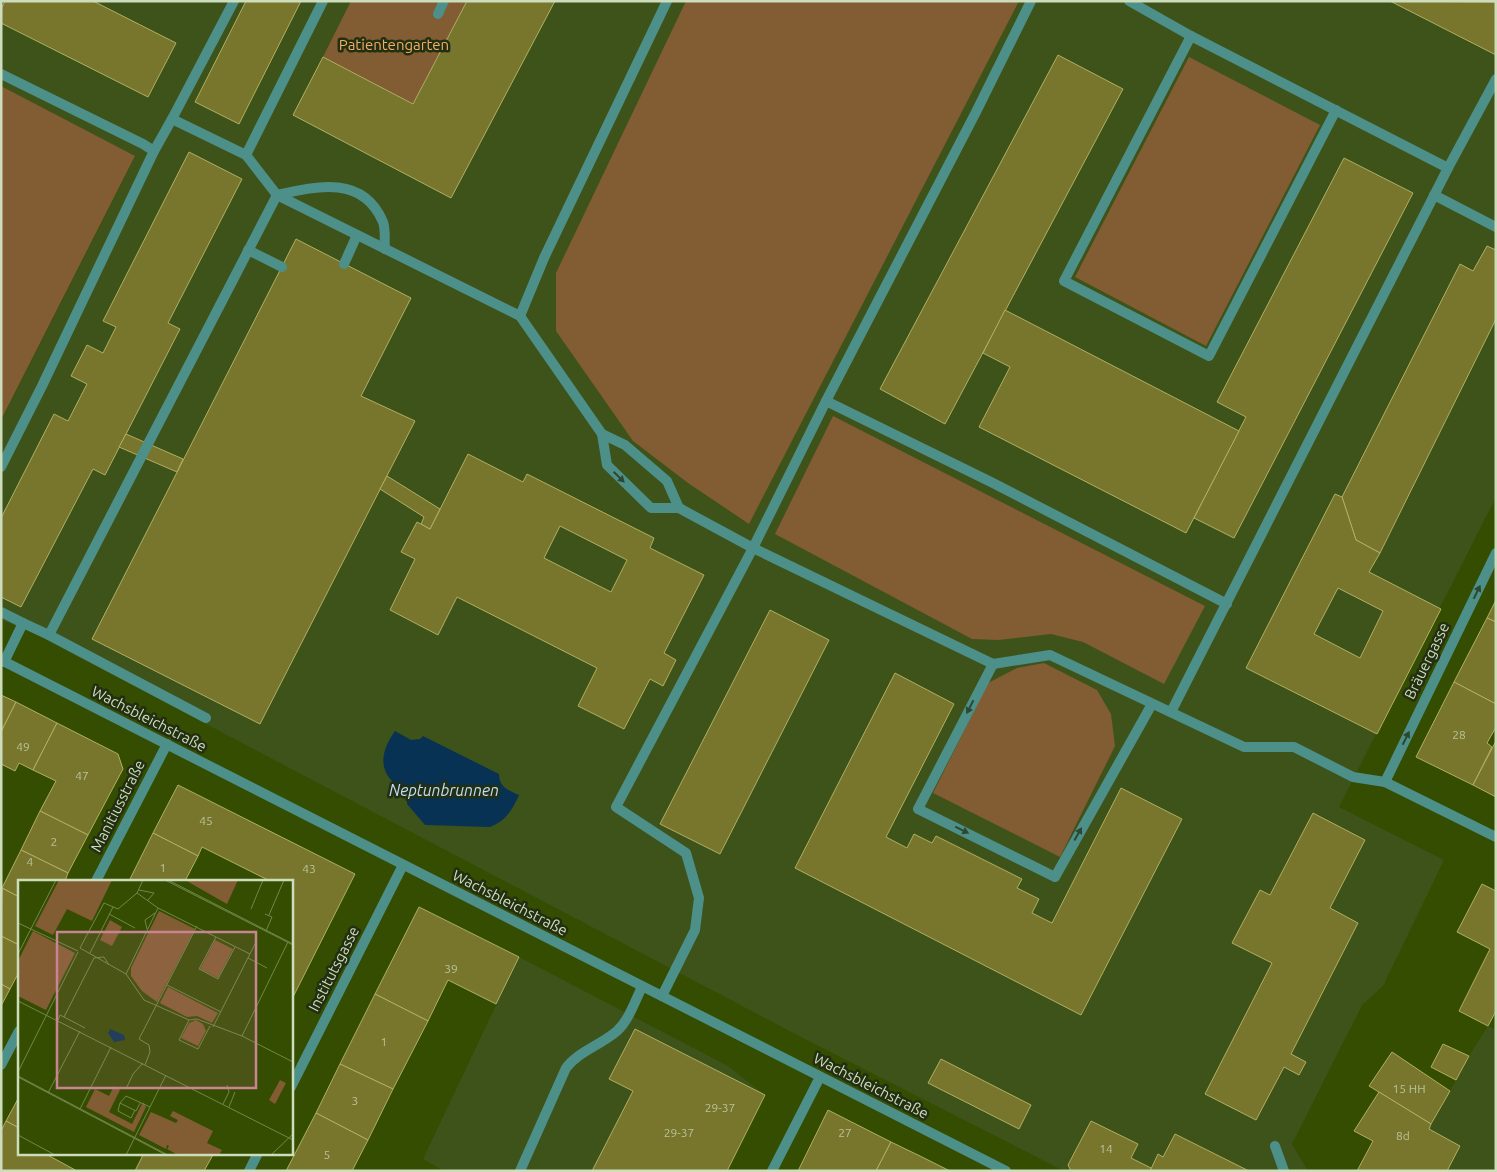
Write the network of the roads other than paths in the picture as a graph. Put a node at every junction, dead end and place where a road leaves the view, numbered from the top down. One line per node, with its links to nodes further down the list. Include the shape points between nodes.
1 (234, 1): 12 (street)
2 (323, 1): 14 (street)
3 (444, 1): 7 (street)
4 (667, 1): 24 (street, via 544,258)
5 (1031, 1): 25 (street)
6 (1129, 1): 8 (street)
7 (438, 14)
8 (1190, 36): 11 (street); 11 (street, via 1064,281 1209,356)
9 (1, 74): 13 (street)
10 (1496, 78): 15 (street)
11 (1336, 110): 15 (street)
12 (172, 119): 13 (street); 14 (street)
13 (154, 151): 27 (street)
14 (246, 155): 16 (street)
15 (1448, 168): 17 (street)
16 (277, 195): 19 (street); 20 (street, via 336,186 354,190 369,201 383,223); 21 (street)
17 (1434, 195): 18 (street); 31 (street)
18 (1496, 227)
19 (357, 235): 20 (street); 22 (street)
20 (385, 249): 24 (street)
21 (248, 250): 23 (street); 34 (street)
22 (344, 264)
23 (282, 267)
24 (520, 316): 26 (street)
25 (826, 401): 29 (street); 31 (street)
26 (602, 434): 28 (street, via 625,445 667,481); 28 (street, one-way to 28, via 606,465 638,496 651,508)
27 (1, 467)
28 (679, 508): 29 (street)
29 (753, 548): 36 (street); 46 (street, via 616,807 686,853 699,898 695,930)
30 (1496, 553): 41 (street, Bräuergasse, one-way to 30)
31 (1227, 604): 38 (street)
32 (1, 612): 33 (street)
33 (23, 622): 34 (street); 35 (street)
34 (49, 635): 39 (street)
35 (2, 661): 40 (street, Wachsbleichstraße)
36 (993, 664): 37 (street, via 1050,655); 37 (street, one-way to 37, via 918,809 1054,876)
37 (1152, 704): 38 (street)
38 (1171, 712): 41 (street, via 1244,747 1294,747 1354,777)
39 (206, 718)
40 (167, 744): 43 (street, Wachsbleichstraße); 44 (street, Manitiusstraße)
41 (1385, 782): 42 (street)
42 (1496, 837)
43 (403, 865): 45 (street, Wachsbleichstraße); 50 (street, Institutsgasse)
44 (97, 880)
45 (642, 986): 46 (street, Wachsbleichstraße); 54 (street, via 623,1024 573,1059 566,1068)
46 (662, 996): 49 (street, Wachsbleichstraße)
47 (18, 1033): 48 (street)
48 (1, 1065)
49 (820, 1077): 55 (street); 56 (street, Wachsbleichstraße)
50 (292, 1085)
51 (1275, 1146): 57 (street)
52 (258, 1154): 53 (street)
53 (249, 1171)
54 (520, 1171)
55 (772, 1171)
56 (1006, 1171)
57 (1284, 1171)

